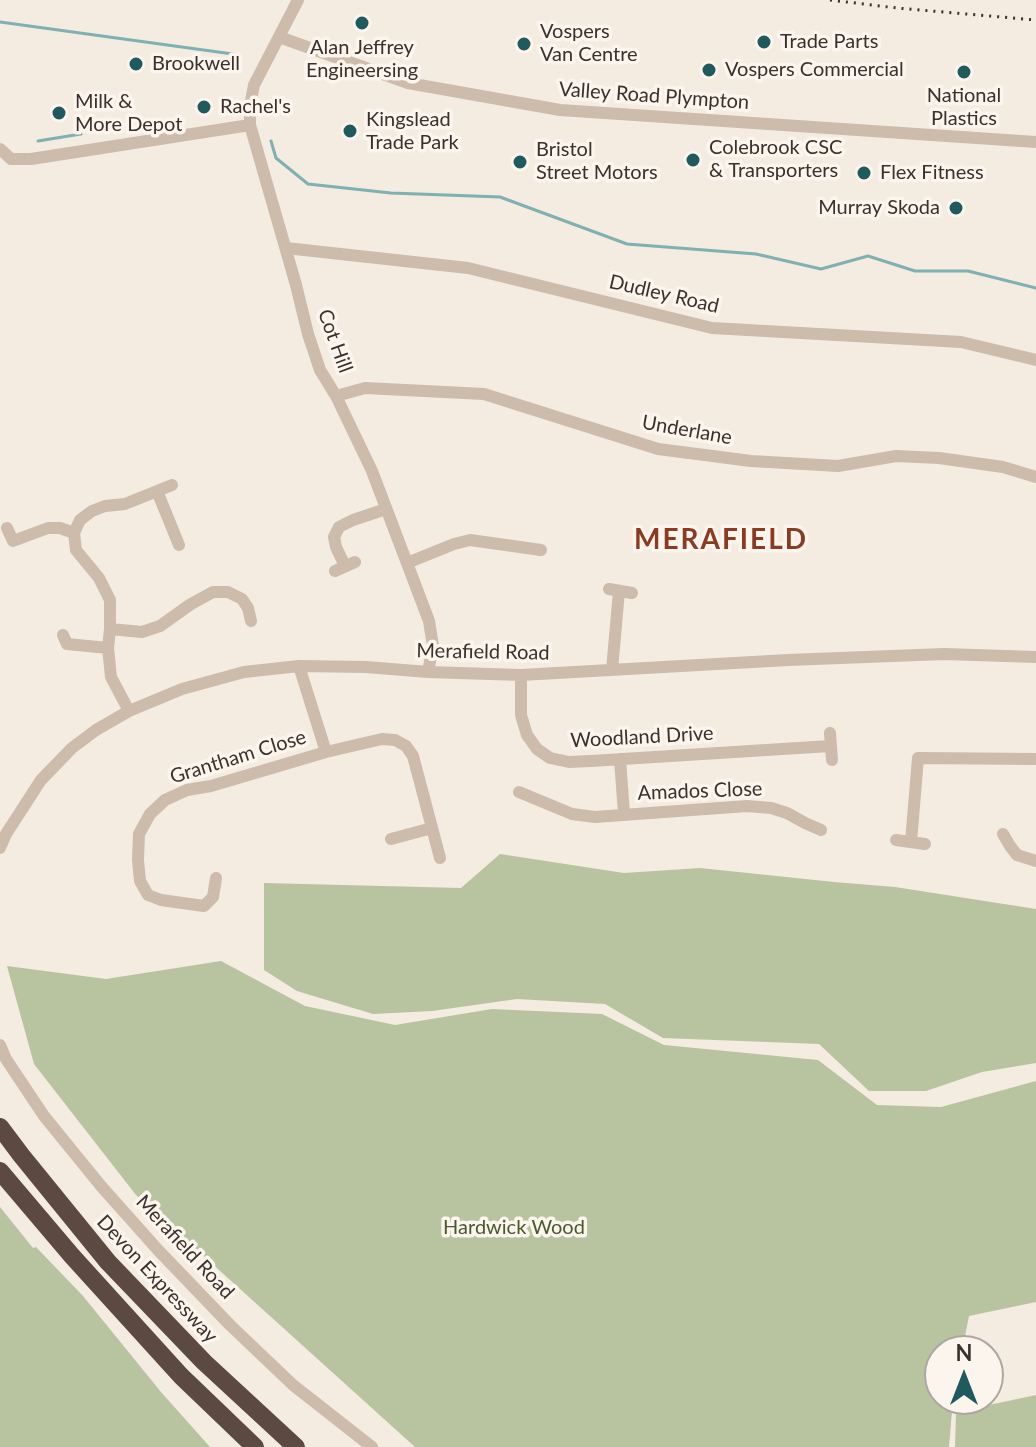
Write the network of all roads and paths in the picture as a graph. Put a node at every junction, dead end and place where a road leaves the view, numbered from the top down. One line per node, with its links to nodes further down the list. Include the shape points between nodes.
1 (298, 0): 3 (street, Cot Hill)
2 (305, 0): 3 (street, Cot Hill)
3 (290, 19): 4 (street, Cot Hill)
4 (279, 37): 5 (street, Cot Hill, via 254,85); 6 (street, Valley Road Plympton, via 408,83 560,110)
5 (250, 125): 7 (street, via 31,159 11,159); 8 (street, Cot Hill)
6 (1036, 142)
7 (0, 149)
8 (286, 248): 9 (street, Dudley Road, via 468,268 712,328 961,342); 10 (street, Cot Hill, via 318,363)
9 (1036, 360)
10 (336, 396): 11 (street, Underlane, via 365,388 484,394 658,449 838,466 896,456 939,458); 14 (street, Cot Hill)
11 (1036, 477)
12 (172, 485): 13 (street)
13 (157, 491): 16 (street, via 92,511); 17 (street)
14 (386, 509): 19 (street, Cot Hill); 20 (street, via 339,527 334,537)
15 (7, 528): 16 (street, via 13,541 48,528)
16 (74, 533): 23 (street, via 76,550 110,600)
17 (179, 545)
18 (541, 550): 19 (street, via 470,540)
19 (407, 563): 29 (street, Cot Hill, via 429,621 433,646)
20 (345, 567)
21 (620, 591): 28 (street)
22 (251, 621): 23 (street, via 242,599 213,592 160,626 142,632)
23 (110, 629): 25 (street)
24 (63, 635): 25 (street, via 67,644)
25 (108, 648): 31 (street, via 111,677)
26 (1036, 657): 28 (street, Merafield Road, via 944,654)
27 (299, 666): 29 (street, Merafield Road); 31 (street, Merafield Road, via 244,672); 32 (street, Grantham Close)
28 (612, 670): 30 (street, Merafield Road)
29 (428, 672): 30 (street, Merafield Road)
30 (521, 675): 35 (street, Woodland Drive, via 521,715 537,749 569,762)
31 (129, 711): 47 (street, Merafield Road, via 72,748 41,780)
32 (326, 752): 40 (street, Grantham Close, via 382,739 406,746); 50 (street, Grantham Close, via 187,790 150,814 139,834 138,860 148,895 204,906 213,897)
33 (904, 757): 34 (street)
34 (918, 758): 36 (street); 45 (street)
35 (620, 759): 37 (street, Woodland Drive, via 830,740); 39 (street, Amados Close)
36 (1036, 759)
37 (832, 760)
38 (519, 792): 39 (street, Amados Close, via 572,814)
39 (624, 814): 41 (street, Amados Close, via 759,807 787,813)
40 (432, 828): 43 (street); 48 (street, Grantham Close)
41 (821, 830)
42 (1003, 834): 49 (street, via 1017,855)
43 (391, 839)
44 (896, 840): 45 (street)
45 (911, 842): 46 (street)
46 (925, 844)
47 (0, 848)
48 (440, 858)
49 (1036, 861)
50 (216, 878)
51 (0, 1045): 56 (street, Merafield Road, via 44,1116 158,1250 293,1385)
52 (0, 1127): 55 (highway, Devon Expressway, via 108,1262)
53 (0, 1171): 54 (highway, via 181,1376)
54 (255, 1447)
55 (296, 1447)
56 (372, 1447)

